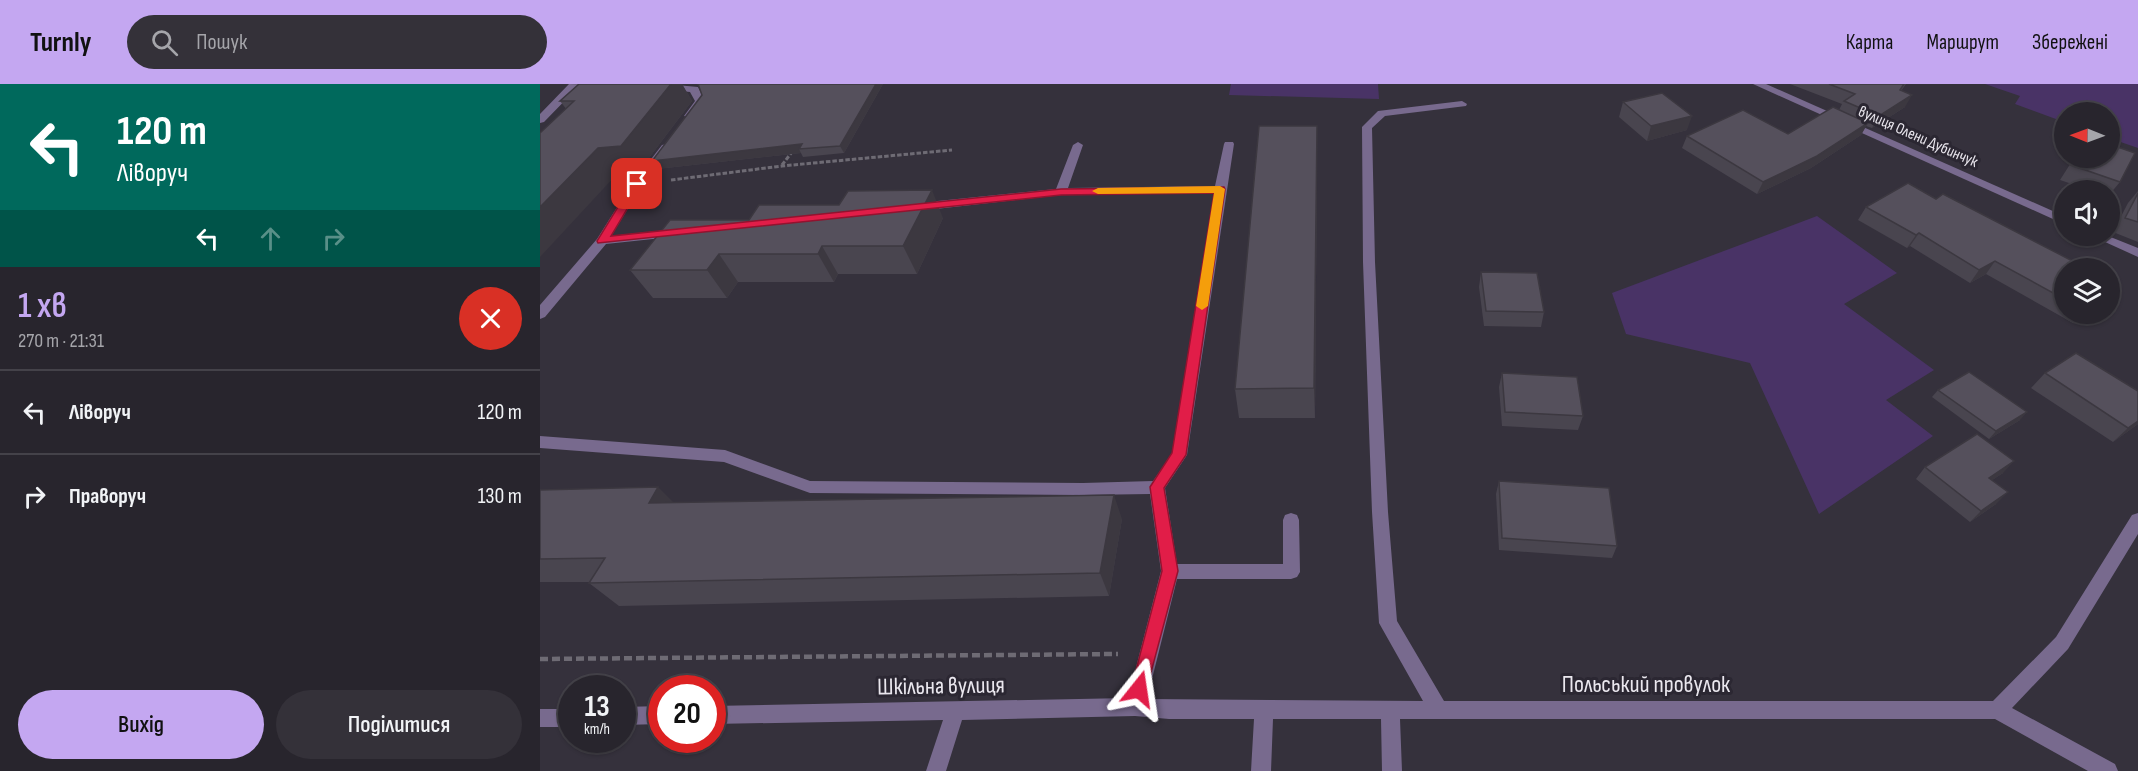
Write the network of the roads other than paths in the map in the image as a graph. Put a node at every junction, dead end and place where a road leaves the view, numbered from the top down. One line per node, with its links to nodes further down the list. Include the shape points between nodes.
1 (574, 84): 3 (street); 6 (street)
2 (1758, 84): 12 (street, вулиця Олени Дубинчук)
3 (608, 85)
4 (654, 87): 14 (street, via 694,89 700,101 637,184)
5 (1462, 104): 27 (street, via 1382,113 1367,127 1369,262 1388,623)
6 (540, 120)
7 (1229, 144): 9 (street)
8 (1078, 145): 10 (street)
9 (1220, 189): 10 (street); 19 (street, via 1179,455)
10 (1061, 192): 11 (street)
11 (908, 208)
12 (2054, 216)
13 (684, 232): 14 (street)
14 (602, 241): 17 (street)
15 (2120, 245): 16 (street)
16 (2138, 253)
17 (540, 314)
18 (540, 442): 19 (street, via 725,456 810,488)
19 (1157, 487): 22 (street)
20 (1291, 520): 22 (street, via 1291,572)
21 (2138, 520): 28 (street, via 2062,643)
22 (1170, 571): 23 (street)
23 (1135, 707): 24 (street, Шкільна вулиця); 29 (street, Шкільна вулиця)
24 (1169, 710): 25 (street, Польський провулок)
25 (1264, 710): 26 (street, Польський провулок); 34 (street)
26 (1390, 710): 27 (street, Польський провулок); 35 (street)
27 (1439, 710): 28 (street, Польський провулок)
28 (1996, 710): 36 (street, Польський провулок)
29 (955, 712): 30 (street, Шкільна вулиця); 33 (street)
30 (726, 715)
31 (540, 718): 32 (street)
32 (558, 718)
33 (936, 771)
34 (1261, 771)
35 (1392, 771)
36 (2108, 771)

